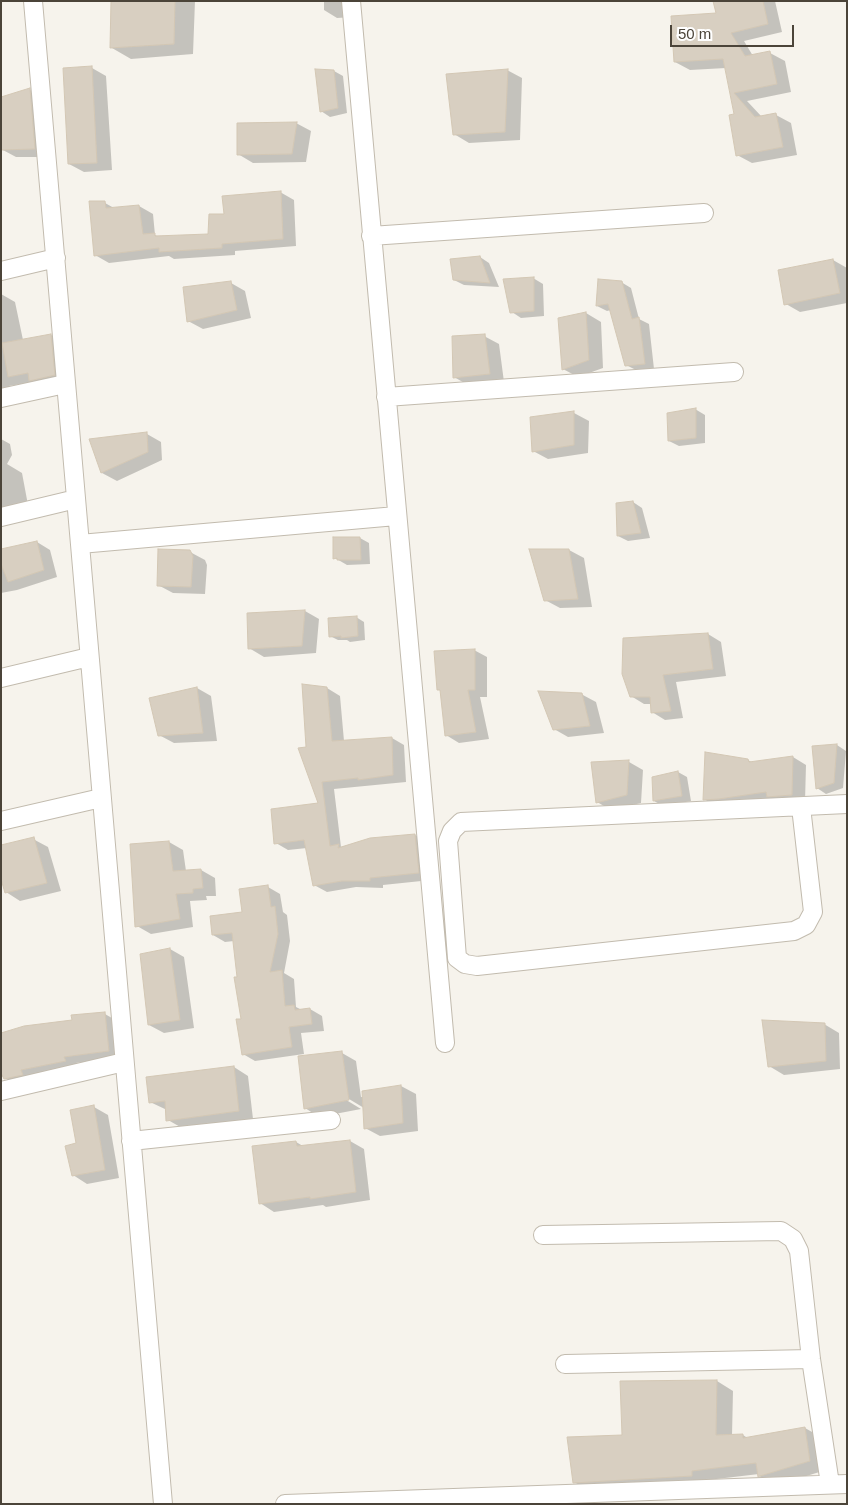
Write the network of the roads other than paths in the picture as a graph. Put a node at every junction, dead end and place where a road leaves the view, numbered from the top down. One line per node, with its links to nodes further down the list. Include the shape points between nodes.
1 (33, 1): 5 (street)
2 (351, 1): 4 (street)
3 (704, 213): 4 (street)
4 (372, 236): 9 (street)
5 (56, 258): 6 (street); 8 (street)
6 (1, 270)
7 (734, 372): 9 (street)
8 (65, 384): 10 (street); 11 (street)
9 (386, 396): 12 (street)
10 (1, 398)
11 (76, 499): 13 (street); 14 (street)
12 (396, 516): 14 (street); 21 (street)
13 (1, 517)
14 (80, 544): 15 (street)
15 (90, 657): 16 (street); 17 (street)
16 (1, 678)
17 (102, 798): 20 (street); 22 (street)
18 (847, 804): 19 (street)
19 (801, 807): 19 (street, via 461,822 448,841 457,958 465,964 477,966 794,931 806,925 812,912)
20 (1, 821)
21 (445, 1043)
22 (124, 1062): 23 (street); 25 (street)
23 (1, 1091)
24 (331, 1120): 25 (street)
25 (131, 1141): 30 (street)
26 (543, 1235): 27 (street, via 781,1230 793,1239 799,1251)
27 (811, 1359): 28 (street); 29 (street)
28 (566, 1364)
29 (838, 1484): 31 (street)
30 (163, 1504)
31 (285, 1504)

